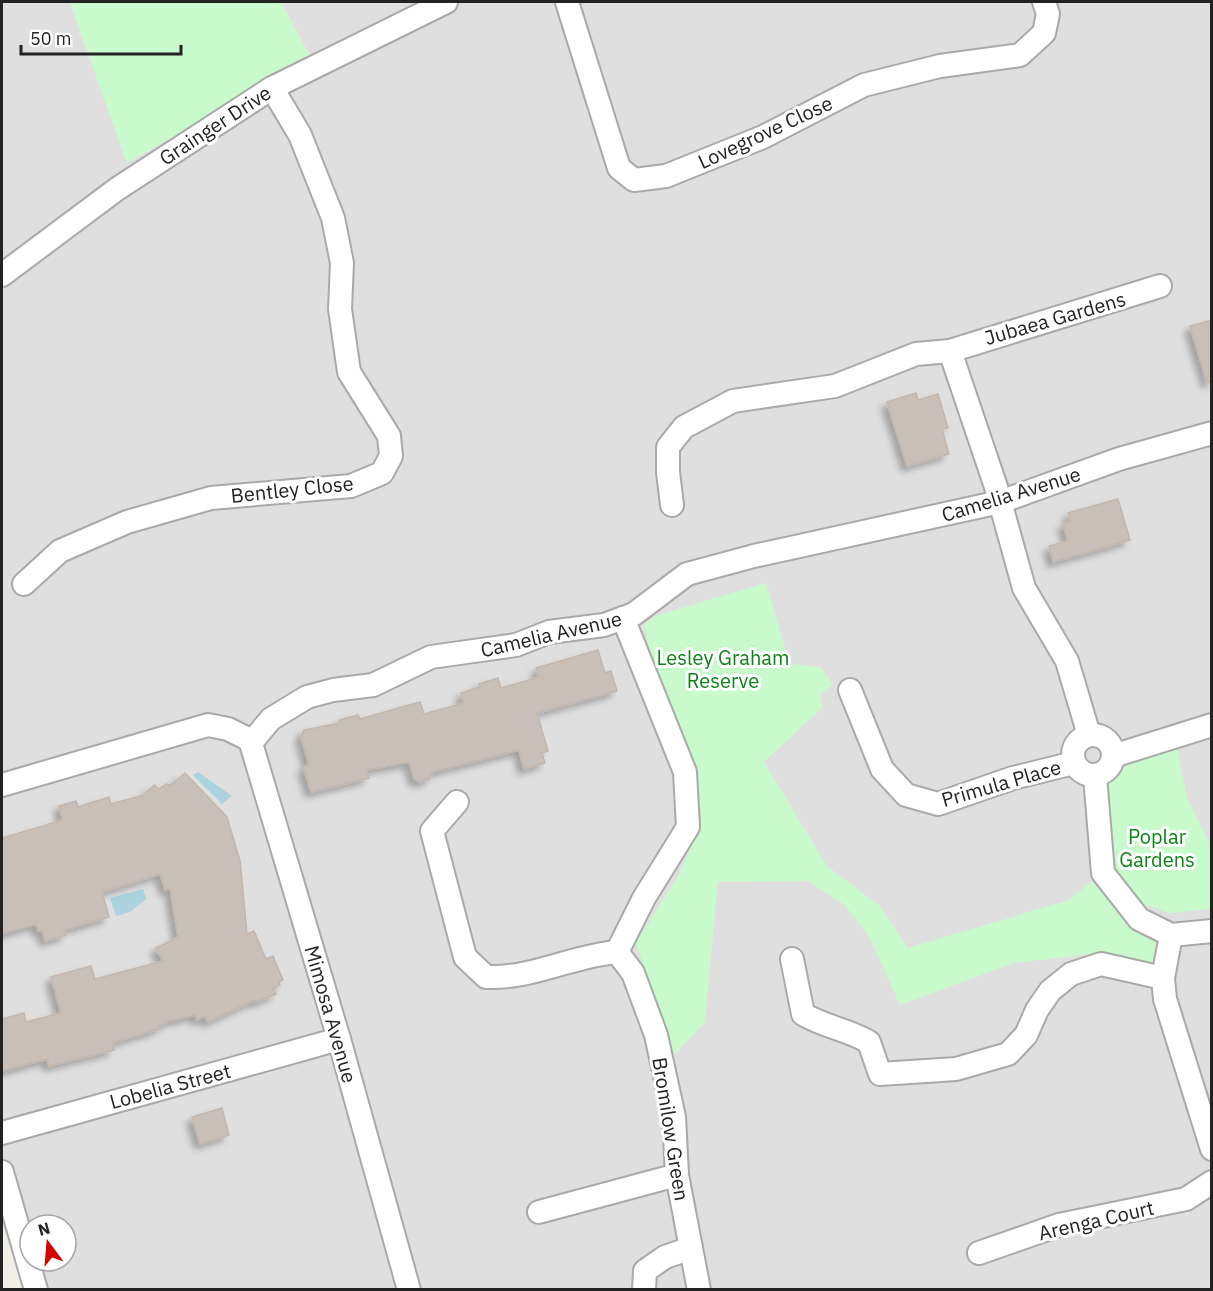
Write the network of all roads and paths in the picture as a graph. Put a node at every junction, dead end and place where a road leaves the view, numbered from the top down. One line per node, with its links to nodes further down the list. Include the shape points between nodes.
1 (446, 2): 4 (street, Grainger Drive)
2 (567, 2): 3 (street, Lovegrove Close, via 619,168 634,180 666,176 763,137 864,85 940,66 1020,55 1044,33 1048,14)
3 (1044, 2)
4 (272, 88): 5 (street, Grainger Drive, via 117,189); 11 (street, Bentley Close, via 300,135 333,218 342,263 340,309 349,372 389,436 392,456 382,473 351,486 212,498 127,522 60,551)
5 (2, 275)
6 (1160, 286): 7 (street, Jubaea Gardens)
7 (951, 351): 9 (street); 10 (street, Jubaea Gardens, via 916,354 835,386 733,401 684,427 668,447)
8 (1212, 433): 9 (street, Camelia Avenue, via 1119,459)
9 (1000, 502): 12 (street, Camelia Avenue, via 687,574); 15 (street, via 1023,588 1066,661)
10 (672, 505)
11 (24, 584)
12 (623, 618): 16 (street, Camelia Avenue, via 604,625 549,632 516,645 432,657 373,685 307,697 271,719); 24 (street, via 685,772 688,827 644,898)
13 (850, 690): 18 (street, Primula Place, via 882,770 906,795 938,804 1013,778)
14 (1212, 725): 17 (street)
15 (1089, 735): 17 (street, via 1108,742); 18 (street, via 1073,749)
16 (250, 741): 20 (street, via 228,729 208,725); 27 (street, Mimosa Avenue)
17 (1113, 756): 19 (street, via 1108,769)
18 (1074, 763): 19 (street, via 1082,772)
19 (1095, 776): 23 (street, via 1103,873 1139,919)
20 (2, 786)
21 (457, 802): 24 (street, via 432,831 465,957 486,977 511,978 596,954)
22 (1212, 931): 23 (street)
23 (1171, 935): 26 (street)
24 (617, 952): 31 (street, Bromilow Green, via 633,974 656,1035 674,1117)
25 (792, 959): 26 (street, via 802,1014 819,1023 846,1029 869,1042 880,1074 956,1069 1008,1054 1026,1035 1050,991 1071,974 1101,964)
26 (1163, 978): 29 (street, via 1165,999)
27 (339, 1039): 28 (street, Lobelia Street); 37 (street, Mimosa Avenue)
28 (2, 1133)
29 (1212, 1149)
30 (2, 1172): 36 (street)
31 (677, 1174): 33 (street); 34 (street, Bromilow Green)
32 (1212, 1182): 35 (street, Arenga Court, via 1186,1199 1059,1225)
33 (539, 1212)
34 (691, 1248): 38 (street, via 665,1257 645,1271); 39 (street, Bromilow Green)
35 (979, 1253)
36 (36, 1290)
37 (409, 1290)
38 (644, 1290)
39 (699, 1290)

